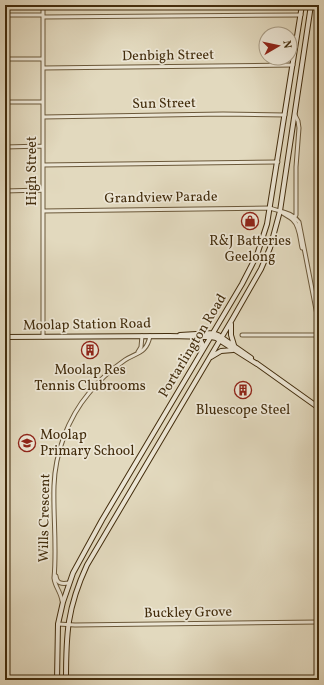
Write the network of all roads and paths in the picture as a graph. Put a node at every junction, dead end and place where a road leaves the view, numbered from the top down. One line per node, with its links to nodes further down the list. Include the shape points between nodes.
1 (43, 5): 6 (street, High Street)
2 (302, 5): 5 (main road, Portarlington Road)
3 (311, 5): 15 (main road, Portarlington Road)
4 (5, 15): 6 (street)
5 (300, 15): 6 (street); 7 (main road, Portarlington Road)
6 (43, 16): 8 (street, High Street)
7 (298, 30)
8 (43, 58): 9 (street); 11 (street, High Street)
9 (5, 59)
10 (293, 66): 11 (street, Denbigh Street); 14 (main road, Portarlington Road)
11 (43, 68): 13 (street, High Street)
12 (5, 102): 13 (street)
13 (43, 102): 16 (street, High Street)
14 (285, 115): 16 (street, Sun Street); 19 (main road, Portarlington Road)
15 (295, 116): 25 (main road, Portarlington Road); 26 (street, via 299,128)
16 (43, 117): 18 (street, High Street)
17 (5, 146): 18 (street)
18 (43, 146): 20 (street, High Street)
19 (278, 162): 20 (street); 23 (main road, Portarlington Road)
20 (42, 164): 22 (street, High Street)
21 (5, 190): 22 (street)
22 (42, 190): 24 (street, High Street)
23 (270, 208): 24 (street, Grandview Parade); 25 (street, Grandview Parade); 30 (main road, Portarlington Road, via 255,260)
24 (42, 211): 36 (street, High Street)
25 (280, 211): 26 (street, Grandview Parade); 27 (main road, Portarlington Road, via 270,248 261,269)
26 (294, 219): 28 (street)
27 (233, 318): 38 (main road, Portarlington Road); 39 (main road, via 230,330)
28 (319, 324)
29 (319, 334): 34 (street)
30 (212, 335): 33 (main road, Moolap Station Road); 37 (main road, Moolap Station Road); 38 (main road); 42 (main road, Portarlington Road)
31 (142, 336): 32 (main road, Moolap Station Road); 36 (main road, Moolap Station Road); 41 (street, via 141,347)
32 (150, 336): 33 (main road, Moolap Station Road); 41 (street, Wills Crescent, via 145,348)
33 (170, 336): 37 (main road, Moolap Station Road)
34 (242, 336)
35 (5, 337): 36 (main road, Moolap Station Road)
36 (43, 337)
37 (195, 337): 42 (main road, via 202,342)
38 (221, 339): 39 (main road); 40 (main road); 43 (main road, Portarlington Road)
39 (234, 345): 44 (main road)
40 (235, 351): 43 (main road, via 221,351); 44 (main road)
41 (137, 353): 46 (street, Wills Crescent, via 109,372 90,392 73,416 65,435 57,461 54,486)
42 (201, 353): 47 (main road, Portarlington Road, via 80,558)
43 (210, 358): 51 (main road, Portarlington Road, via 87,565 73,599)
44 (257, 364): 45 (main road)
45 (319, 408)
46 (55, 570): 47 (street, Wills Crescent, via 58,582); 48 (street, Wills Crescent, via 55,582 61,593)
47 (69, 583): 48 (main road, Portarlington Road)
48 (62, 602): 50 (main road, Portarlington Road)
49 (319, 622): 51 (street, Buckley Grove)
50 (58, 624): 51 (street, Buckley Grove); 52 (main road, Portarlington Road)
51 (68, 625): 53 (main road, Portarlington Road)
52 (57, 680)
53 (66, 680)

